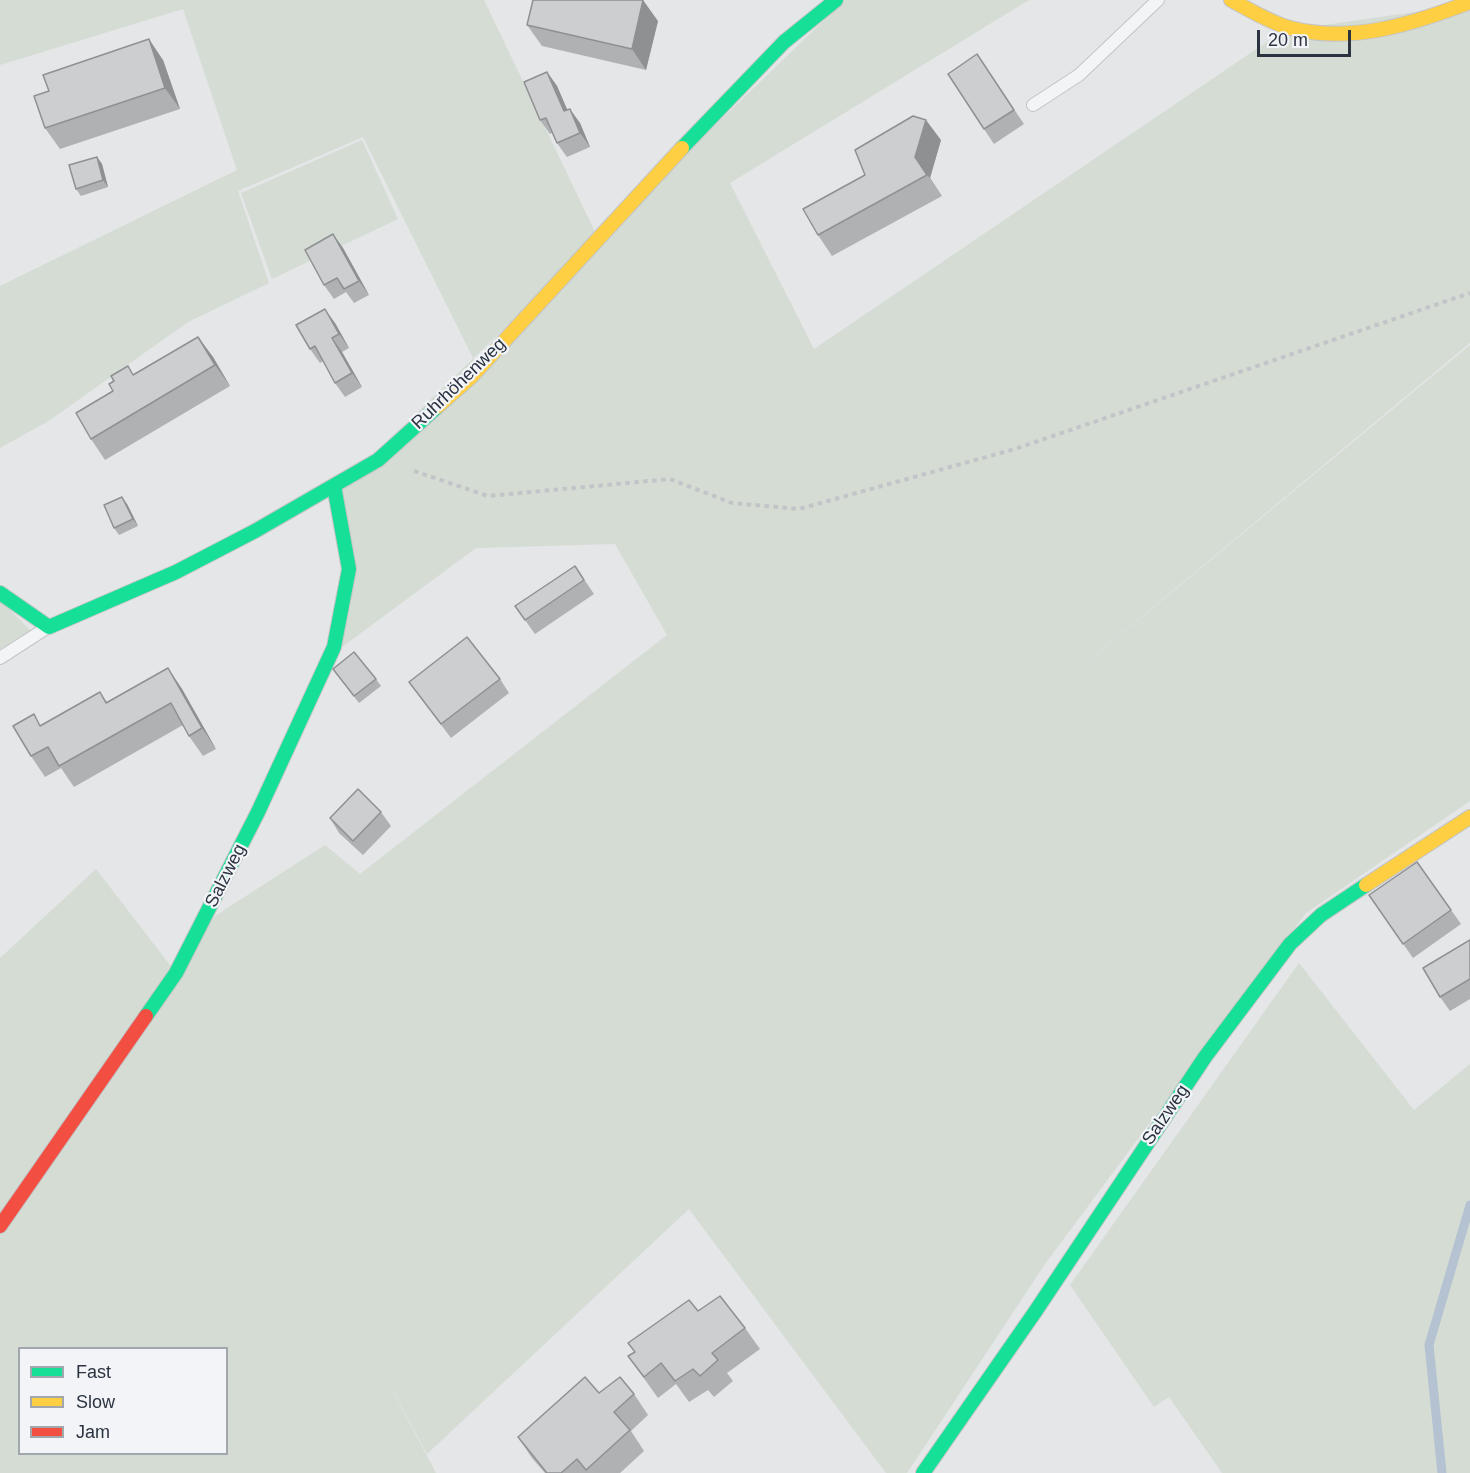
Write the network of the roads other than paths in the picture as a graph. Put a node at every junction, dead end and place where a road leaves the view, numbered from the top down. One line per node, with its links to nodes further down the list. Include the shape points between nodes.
1 (836, 0): 6 (street, Ruhrhöhenweg, via 784,42 471,377 378,460)
2 (1158, 0): 5 (lane, via 1079,75)
3 (1231, 0): 4 (street, via 1290,28 1331,34 1374,32 1422,21)
4 (1470, 2)
5 (1033, 105)
6 (334, 486): 8 (street, Ruhrhöhenweg, via 176,572); 11 (street, Salzweg, via 349,569 334,647 258,812 176,973)
7 (0, 593): 8 (street)
8 (49, 627): 9 (lane)
9 (0, 658)
10 (1470, 817): 12 (street, Salzweg, via 1322,915 1290,944 1205,1057)
11 (0, 1226)
12 (923, 1473)

